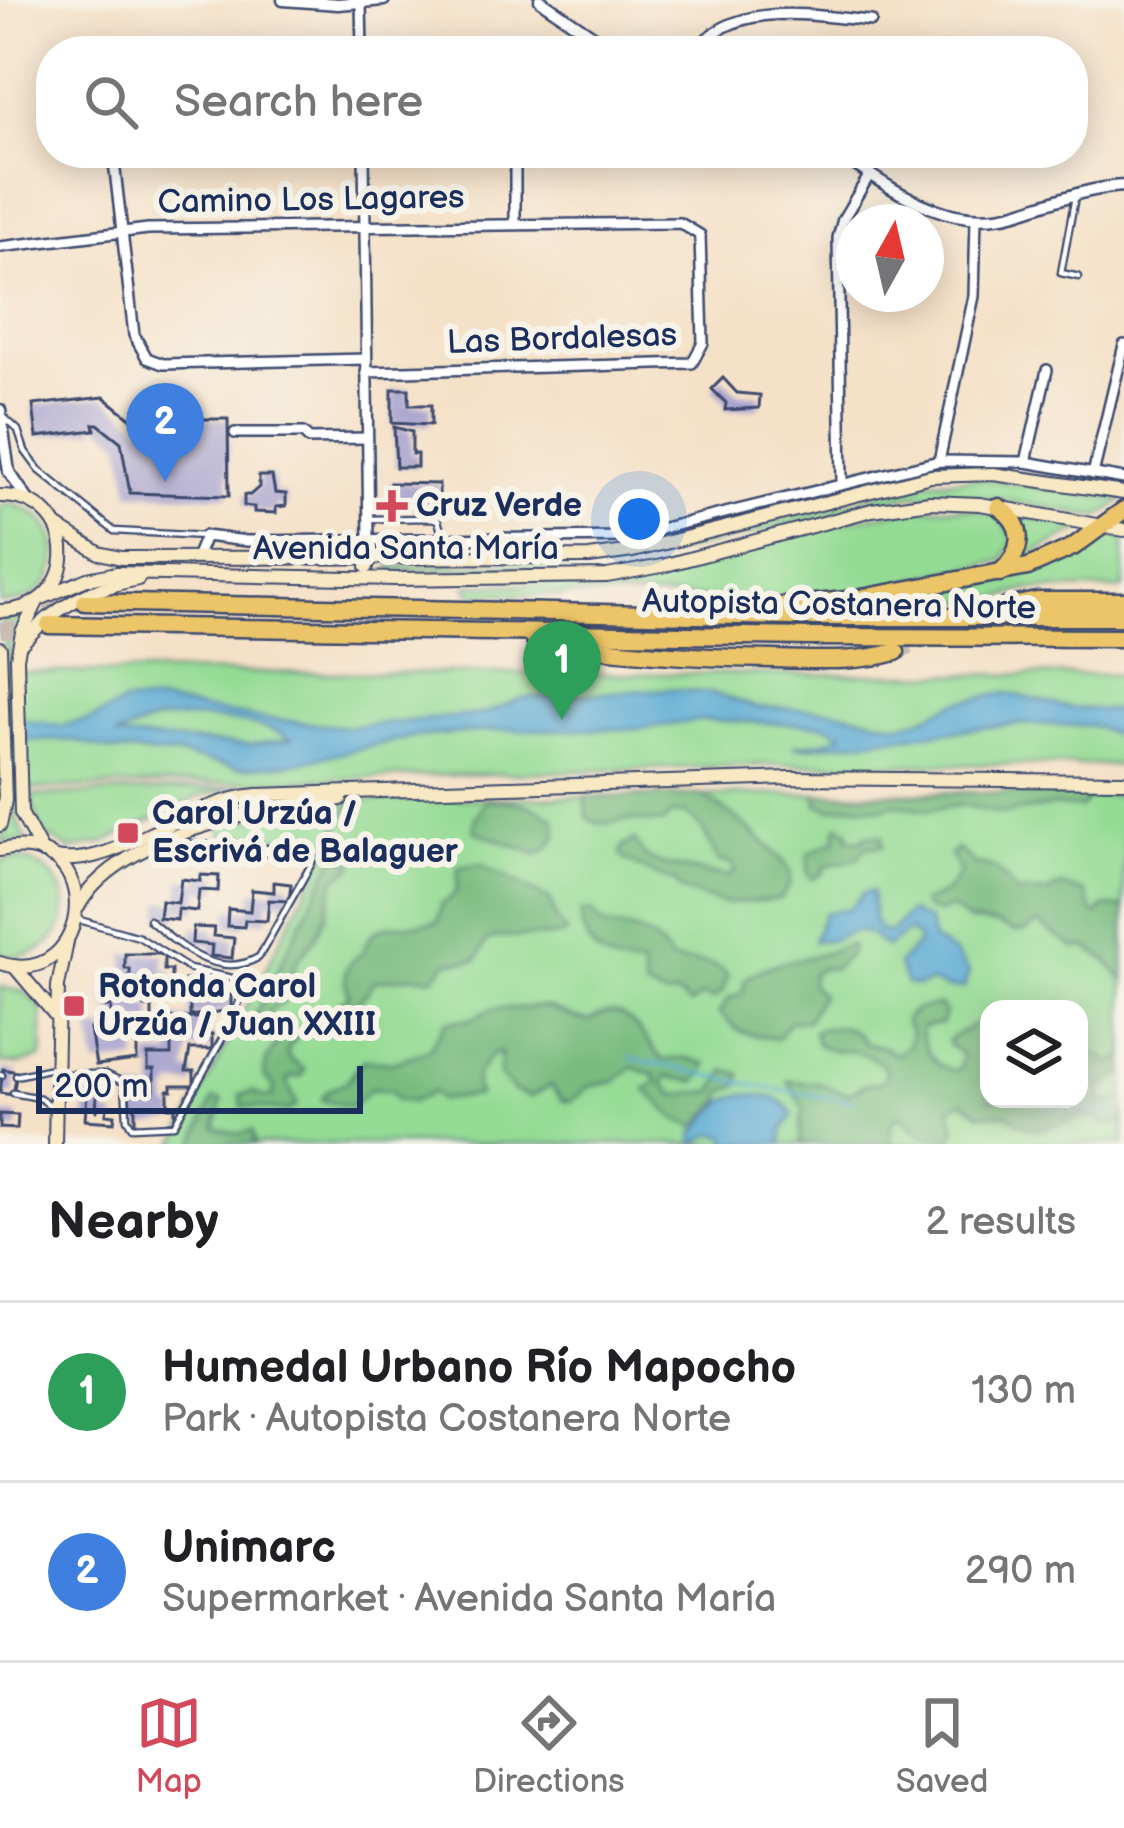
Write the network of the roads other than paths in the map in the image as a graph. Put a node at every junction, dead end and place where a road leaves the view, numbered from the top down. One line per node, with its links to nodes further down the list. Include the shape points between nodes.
1 (283, 0): 4 (street)
2 (384, 0): 4 (street)
3 (541, 0): 7 (street)
4 (361, 3): 6 (street)
5 (871, 21): 8 (street, via 749,12)
6 (362, 36)
7 (593, 36)
8 (707, 36)
9 (114, 168): 20 (street)
10 (364, 168): 18 (street)
11 (515, 168): 17 (street)
12 (861, 168): 13 (street)
13 (870, 174): 16 (street, via 932,209); 36 (street, via 838,238)
14 (1124, 186): 15 (street)
15 (1076, 194): 16 (street); 22 (lane, via 1061,273)
16 (976, 218): 32 (street, via 974,296)
17 (514, 224): 18 (street, Camino Los Lagares); 19 (street, Camino Los Lagares)
18 (365, 226): 20 (street, Camino Los Lagares); 24 (street)
19 (695, 229): 26 (street, Las Bordalesas, via 702,242 703,344 692,363)
20 (120, 231): 21 (street, Camino Los Lagares); 24 (street, via 135,341 152,361)
21 (0, 248)
22 (1079, 277)
23 (1124, 345): 34 (street)
24 (366, 358): 26 (street)
25 (1047, 370): 33 (street)
26 (366, 373): 30 (street)
27 (0, 412): 28 (lane); 31 (street)
28 (18, 430): 31 (lane); 46 (lane, via 39,470 114,530)
29 (235, 433): 30 (street)
30 (367, 438): 42 (street)
31 (4, 440): 39 (street, via 11,477)
32 (939, 461): 33 (street, Avenida Santa María); 36 (street, Avenida Santa María)
33 (1026, 462): 34 (street, Avenida Santa María)
34 (1093, 474): 35 (street, Avenida Santa María)
35 (1124, 479)
36 (842, 482): 48 (street, Avenida Santa María, via 627,537)
37 (1124, 493): 52 (main road, Avenida Santa María, via 951,474 610,555)
38 (0, 496): 39 (main road)
39 (28, 500): 43 (main road, Avenida Santa María)
40 (999, 507): 44 (main road, Avenida Santa María); 54 (highway, via 1020,537); 55 (main road, Avenida Santa María, via 944,502 872,510 626,574)
41 (1124, 510): 44 (highway)
42 (368, 518): 47 (street); 48 (lane, via 432,518)
43 (56, 526): 49 (main road, Avenida Santa María, via 109,556); 56 (main road, via 62,565)
44 (1102, 526): 45 (main road, Avenida Santa María); 54 (highway, via 1054,557)
45 (1124, 530)
46 (208, 536): 47 (street, Avenida Santa María); 49 (street, Avenida Santa María); 50 (street, Avenida Santa María)
47 (369, 541): 48 (street, Avenida Santa María); 51 (main road); 52 (main road)
48 (443, 541)
49 (196, 558): 50 (main road, Avenida Santa María)
50 (224, 559): 51 (main road, Avenida Santa María)
51 (343, 560): 52 (main road, Avenida Santa María)
52 (371, 560): 55 (main road)
53 (162, 573): 55 (main road, Avenida Santa María); 56 (main road, Avenida Santa María, via 102,575); 68 (main road, via 87,592)
54 (999, 574): 61 (highway, via 839,601)
55 (339, 578)
56 (39, 600): 60 (main road, Avenida Santa María); 68 (main road)
57 (1124, 601): 59 (highway)
58 (85, 602): 61 (highway, Autopista Costanera Norte)
59 (1006, 607)
60 (0, 611)
61 (649, 614): 62 (highway, Autopista Costanera Norte)
62 (1124, 617)
63 (50, 626): 64 (highway, Autopista Costanera Norte)
64 (486, 630): 65 (highway, Autopista Costanera Norte); 67 (highway, via 662,656 848,660)
65 (1124, 638)
66 (0, 648): 68 (main road)
67 (896, 652)
68 (12, 655): 73 (main road); 78 (main road, via 23,822)
69 (1124, 781): 70 (main road, via 790,778)
70 (382, 793): 71 (main road, via 257,794); 72 (main road)
71 (204, 806): 72 (main road); 78 (main road, via 109,852 74,861)
72 (215, 824): 74 (main road); 75 (street)
73 (0, 825)
74 (156, 845): 75 (street); 79 (main road, via 96,881)
75 (225, 848): 77 (street)
76 (0, 850): 78 (main road)
77 (310, 853): 80 (lane, via 312,863 252,962 192,956)
78 (47, 854): 79 (main road, via 74,884)
79 (77, 913): 81 (main road); 84 (lane, via 139,937 189,969 232,977 243,992 168,1128 132,1127 125,1083 115,1076)
80 (149, 920)
81 (67, 940): 82 (main road, via 38,962); 83 (main road)
82 (6, 966): 83 (main road)
83 (58, 1018): 84 (main road)
84 (58, 1070): 85 (lane); 87 (main road)
85 (16, 1076)
86 (13, 1093): 87 (lane)
87 (56, 1110): 88 (main road)
88 (55, 1144)

